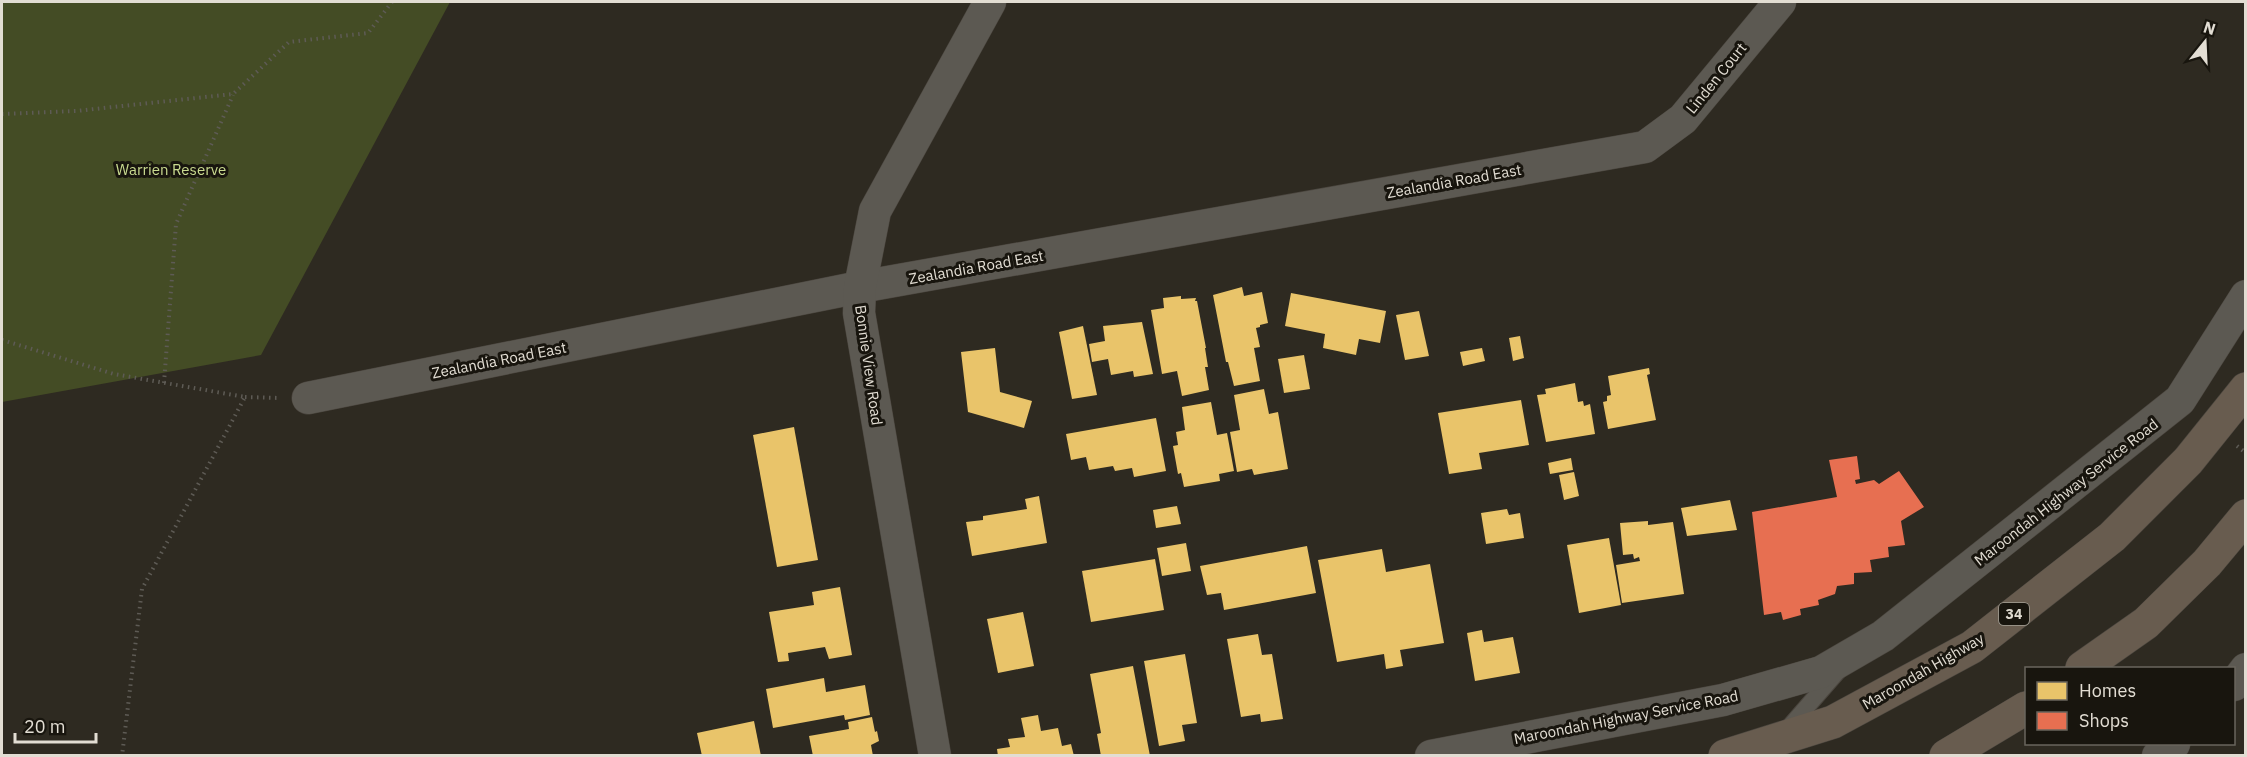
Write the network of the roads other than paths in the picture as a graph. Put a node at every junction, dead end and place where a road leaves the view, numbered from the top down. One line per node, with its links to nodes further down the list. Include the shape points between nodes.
1 (990, 2): 4 (street, Bonnie View Road, via 874,211)
2 (1780, 2): 3 (street, Linden Court, via 1683,119)
3 (1645, 147): 4 (street, Zealandia Road East)
4 (860, 287): 7 (street, Zealandia Road East); 16 (street, Bonnie View Road, via 859,313)
5 (2246, 296): 9 (street, Maroondah Highway Service Road, via 2180,400 1883,636)
6 (2246, 389): 14 (highway, Maroondah Highway / 34, via 2188,461 2119,531 1972,647 1833,722)
7 (308, 398)
8 (2246, 516): 10 (highway, via 2207,563 2145,623)
9 (1851, 656): 14 (lane, Maroondah Highway Service Road); 17 (street, Maroondah Highway Service Road, via 1821,672 1724,700)
10 (2085, 667)
11 (2246, 669): 12 (street)
12 (2235, 684)
13 (2025, 709): 19 (highway)
14 (1777, 740): 18 (highway, Maroondah Highway / 34)
15 (2173, 745): 20 (street)
16 (935, 756)
17 (1431, 756)
18 (1725, 756)
19 (1946, 756)
20 (2158, 756)

